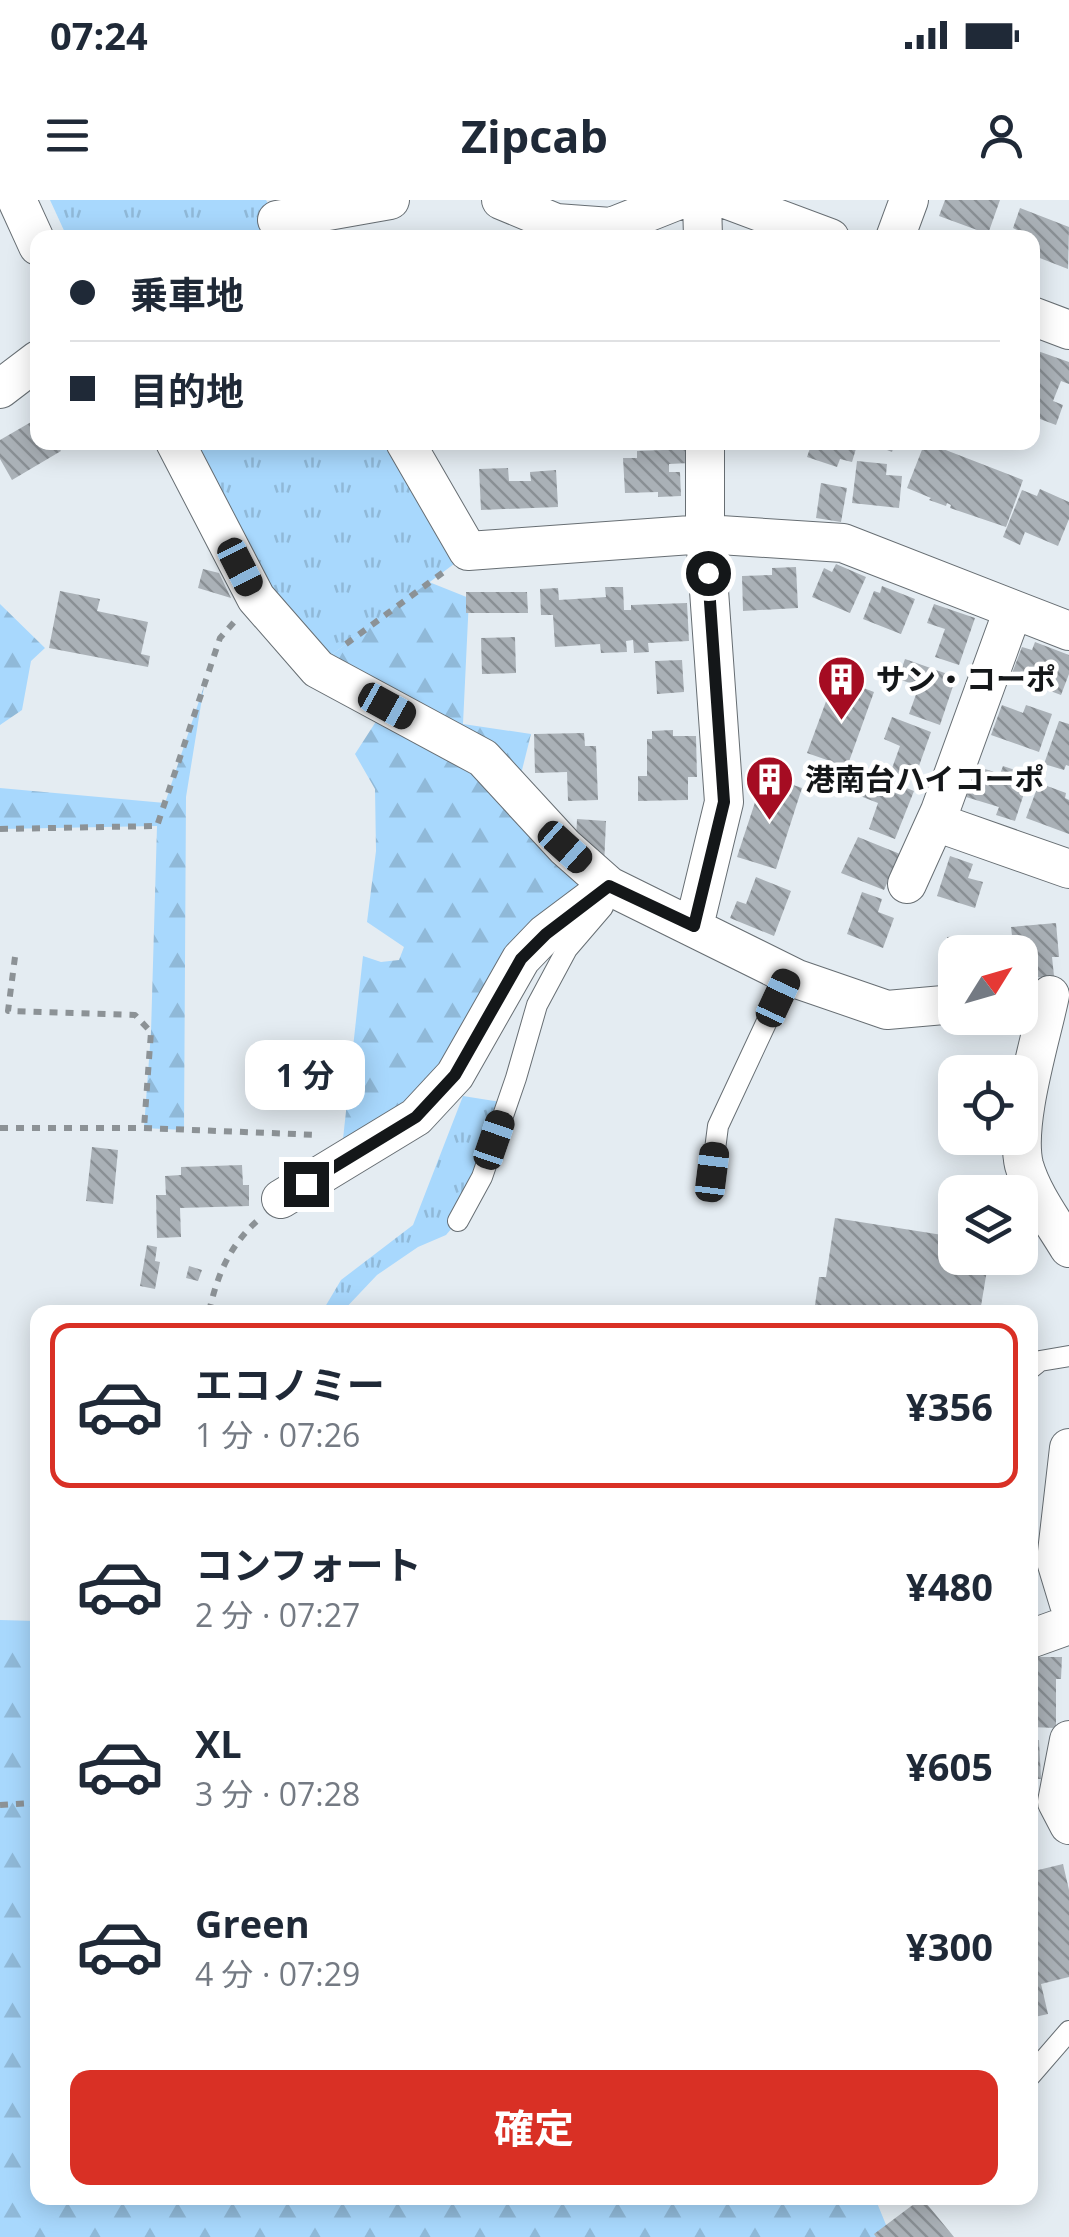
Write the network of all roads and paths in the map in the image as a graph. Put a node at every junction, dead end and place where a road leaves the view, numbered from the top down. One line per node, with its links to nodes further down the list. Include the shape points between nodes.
1 (17, 200): 9 (street)
2 (390, 200): 8 (street)
3 (500, 200): 4 (street, via 556,223 610,228)
4 (679, 200)
5 (702, 200): 10 (street)
6 (728, 200): 11 (street)
7 (909, 200): 12 (street)
8 (276, 219)
9 (31, 230)
10 (703, 230)
11 (809, 230)
12 (898, 230)
13 (1040, 319): 14 (street)
14 (1069, 330)
15 (30, 366): 16 (street)
16 (0, 389)
17 (179, 450): 22 (street)
18 (411, 450): 20 (street, via 468,551)
19 (704, 450): 20 (street)
20 (705, 534): 23 (street, via 844,543); 31 (street, via 724,802)
21 (454, 564): 25 (path)
22 (256, 598): 27 (path, via 220,638 157,826); 30 (street, via 318,669 483,758)
23 (1013, 610): 24 (street); 26 (street)
24 (1069, 630)
25 (344, 646)
26 (940, 811): 28 (street, via 944,825); 29 (street)
27 (0, 830)
28 (1069, 869)
29 (907, 884)
30 (609, 886): 31 (street); 38 (street, via 521,959 455,1075 413,1120); 41 (lane, via 604,906 567,949 537,1006 482,1177)
31 (694, 926): 33 (street)
32 (15, 957): 37 (path, via 8,1011 135,1016 151,1032)
33 (789, 974): 35 (street, via 887,1010); 39 (lane, via 718,1126)
34 (1046, 996): 42 (street, via 1022,1148 1024,1166)
35 (938, 1006)
36 (0, 1128): 37 (path)
37 (144, 1128): 38 (path)
38 (375, 1143): 40 (street)
39 (712, 1172)
40 (281, 1200): 43 (path, via 229,1252)
41 (458, 1221)
42 (1069, 1248)
43 (211, 1305)
44 (1069, 1356): 45 (lane)
45 (1038, 1366)
46 (1069, 1448): 47 (street, via 1056,1561)
47 (1069, 1604)
48 (1069, 1625): 49 (street)
49 (1038, 1636)
50 (1069, 1740): 53 (street, via 1056,1802)
51 (30, 1803): 52 (path)
52 (0, 1806)
53 (1069, 1825)
54 (1069, 2031): 55 (lane)
55 (1038, 2067)

